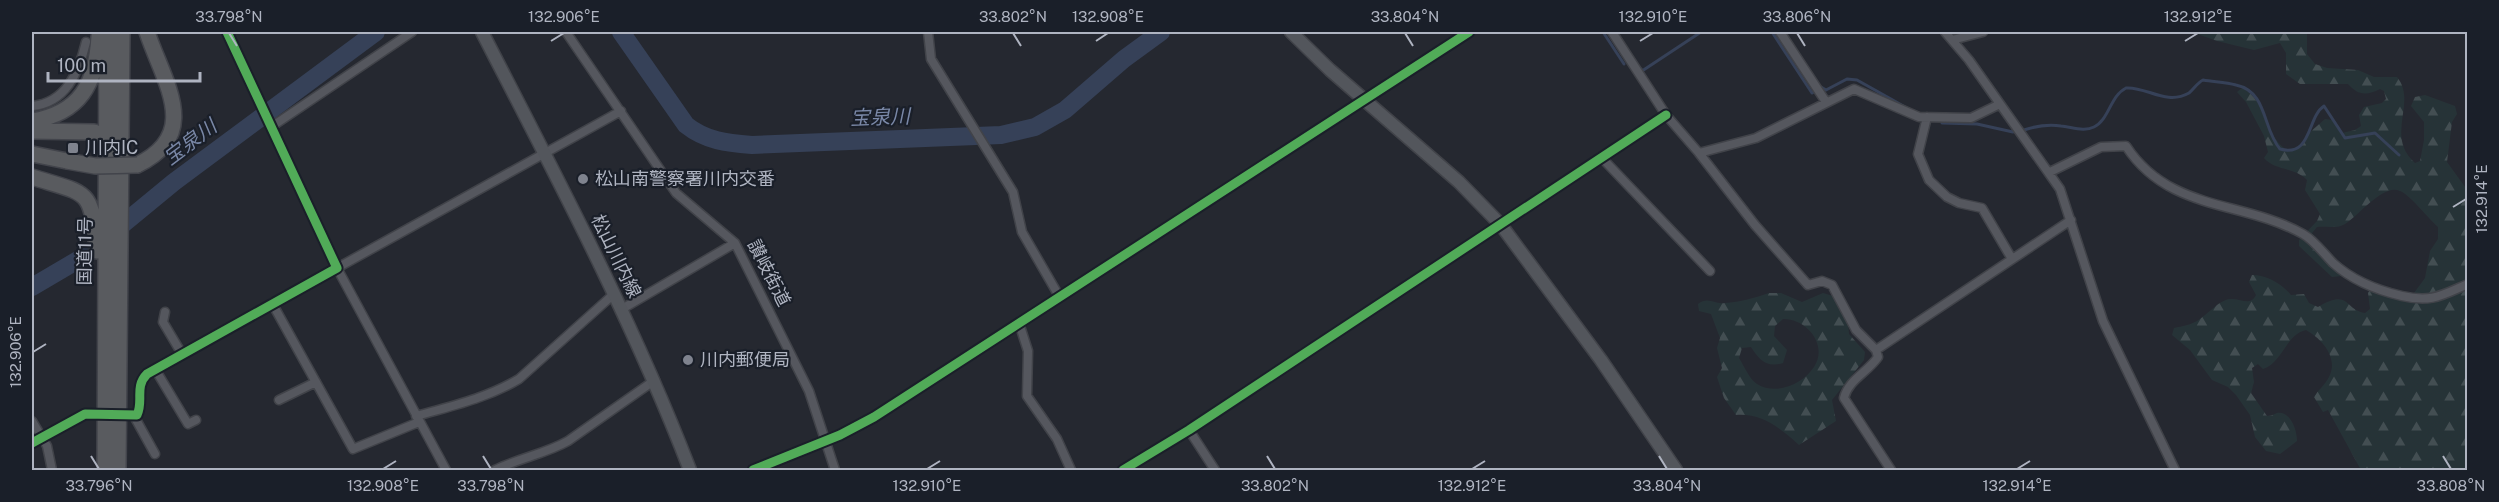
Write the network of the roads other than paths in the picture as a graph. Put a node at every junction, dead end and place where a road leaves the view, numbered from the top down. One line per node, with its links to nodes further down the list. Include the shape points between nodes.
1 (100, 32): 25 (highway, via 92,77 84,93 59,114)
2 (107, 32): 28 (highway, 国道11号)
3 (122, 32): 32 (highway, 国道11号)
4 (147, 32): 30 (highway, bridge, via 168,84 175,117 165,146 153,158 137,165 95,166)
5 (227, 32): 26 (street)
6 (412, 32): 26 (street)
7 (482, 32): 31 (street, 松山川内線)
8 (566, 32): 22 (street, 讃岐街道)
9 (928, 32): 45 (street, via 931,59 1013,192 1022,232)
10 (1290, 32): 18 (street)
11 (1469, 32): 18 (street)
12 (1612, 32): 23 (street)
13 (1780, 32): 19 (street)
14 (1946, 32): 16 (street)
15 (1983, 32): 16 (street)
16 (1953, 40): 20 (street)
17 (86, 42): 21 (street, via 82,59 63,93)
18 (1363, 99): 37 (street, via 1460,182); 45 (street)
19 (1826, 102): 24 (street, via 1847,91 1860,90 1911,115); 29 (street, via 1756,138)
20 (2000, 104): 24 (street, via 1971,118); 34 (street)
21 (32, 106)
22 (621, 111): 31 (street); 39 (street, 讃岐街道, via 676,193)
23 (1666, 115): 29 (street); 33 (street)
24 (1927, 117): 40 (street, via 1918,154 1929,180 1947,197 1982,208)
25 (32, 121)
26 (270, 125): 41 (street)
27 (32, 131): 28 (highway)
28 (106, 135): 32 (highway, via 115,141); 38 (highway, 国道11号)
29 (1699, 153): 50 (street, via 1727,192 1808,285 1821,281 1832,285 1856,330)
30 (32, 154)
31 (545, 154): 41 (street); 44 (street, 松山川内線)
32 (120, 157): 56 (highway, 国道11号)
33 (1601, 157): 37 (street); 42 (street)
34 (2050, 172): 36 (street); 43 (street, via 2101,147 2126,147 2146,172 2166,186 2304,235 2352,279 2403,296 2432,300)
35 (32, 177): 38 (highway, via 82,195 90,202)
36 (2071, 220): 40 (street); 78 (street, via 2103,321)
37 (1501, 225): 60 (street); 76 (street)
38 (101, 233): 56 (highway, 国道11号)
39 (735, 243): 47 (street); 62 (street, 讃岐街道, via 809,391)
40 (2012, 259): 50 (street)
41 (337, 268): 46 (street); 57 (street)
42 (1710, 271)
43 (2468, 284)
44 (615, 293): 47 (street, 松山川内線); 57 (street, via 511,383)
45 (1059, 296): 49 (street)
46 (272, 303): 51 (street); 54 (street)
47 (622, 309): 53 (street, 松山川内線)
48 (165, 312): 51 (street, via 163,322)
49 (1019, 323): 62 (street, via 874,417); 73 (street, via 1028,351 1027,396 1057,439)
50 (1876, 350): 77 (street, via 1878,357 1873,365 1849,386 1844,398)
51 (182, 354): 52 (street)
52 (155, 369): 56 (street, via 140,383 140,408); 58 (street, via 188,424)
53 (655, 380): 69 (street, via 568,441); 70 (street, 松山川内線)
54 (316, 382): 55 (street); 57 (street, via 352,449)
55 (279, 400)
56 (119, 415): 61 (street, via 78,416); 64 (street); 66 (highway, 国道11号); 67 (highway, 国道11号)
57 (418, 419): 68 (street)
58 (196, 420)
59 (32, 422): 61 (street)
60 (1189, 430): 74 (street); 75 (street)
61 (42, 437): 63 (street); 65 (street, via 51,456)
62 (826, 440): 71 (street); 72 (street, 讃岐街道)
63 (32, 443)
64 (155, 454)
65 (52, 471)
66 (105, 471)
67 (118, 471)
68 (446, 471)
69 (495, 471)
70 (690, 471)
71 (753, 471)
72 (834, 471)
73 (1071, 471)
74 (1123, 471)
75 (1215, 471)
76 (1676, 471)
77 (1890, 471)
78 (2175, 471)

